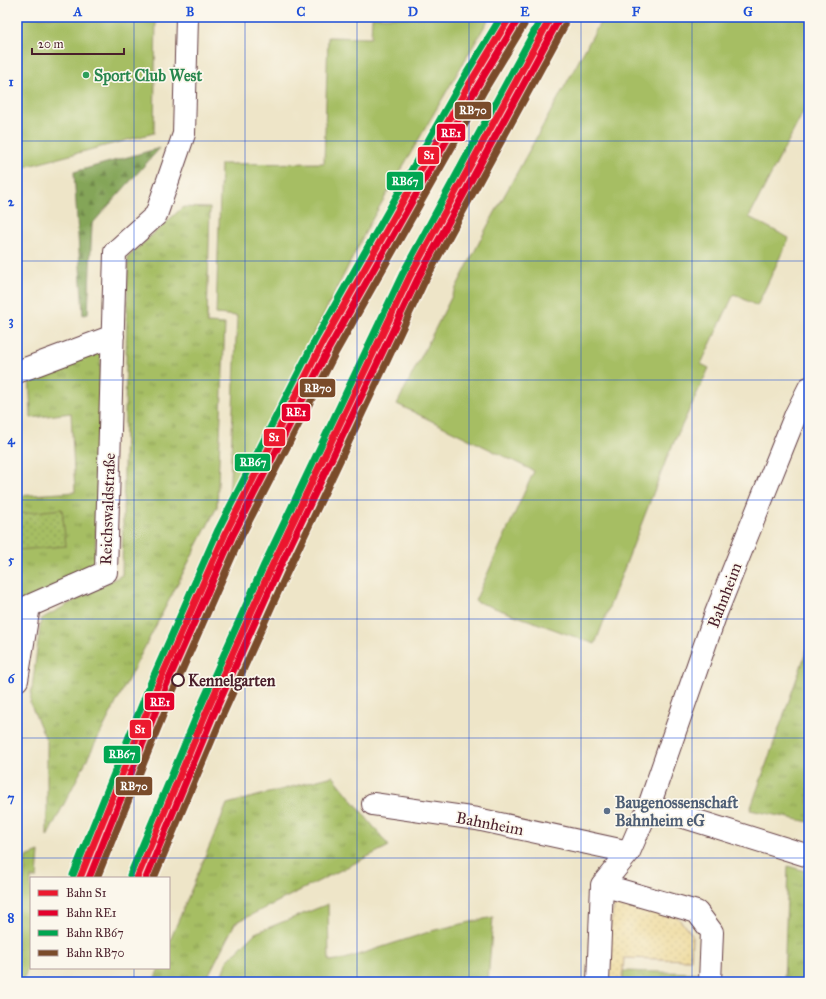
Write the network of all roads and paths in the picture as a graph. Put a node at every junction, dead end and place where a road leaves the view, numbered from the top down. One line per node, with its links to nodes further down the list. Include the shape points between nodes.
1 (187, 17): 2 (street, Reichswaldstraße, via 184,134 156,215 115,252)
2 (112, 336): 3 (street); 5 (street, Reichswaldstraße, via 106,572 29,606)
3 (17, 372)
4 (809, 388): 7 (street, Bahnheim, via 796,414 716,613)
5 (17, 680)
6 (374, 804): 8 (street, Bahnheim, via 477,820)
7 (649, 806): 8 (street, Bahnheim); 9 (street)
8 (629, 852): 10 (street, Bahnheim)
9 (809, 856)
10 (602, 885): 11 (street); 12 (street, via 697,912 712,932)
11 (598, 982)
12 (710, 982)

